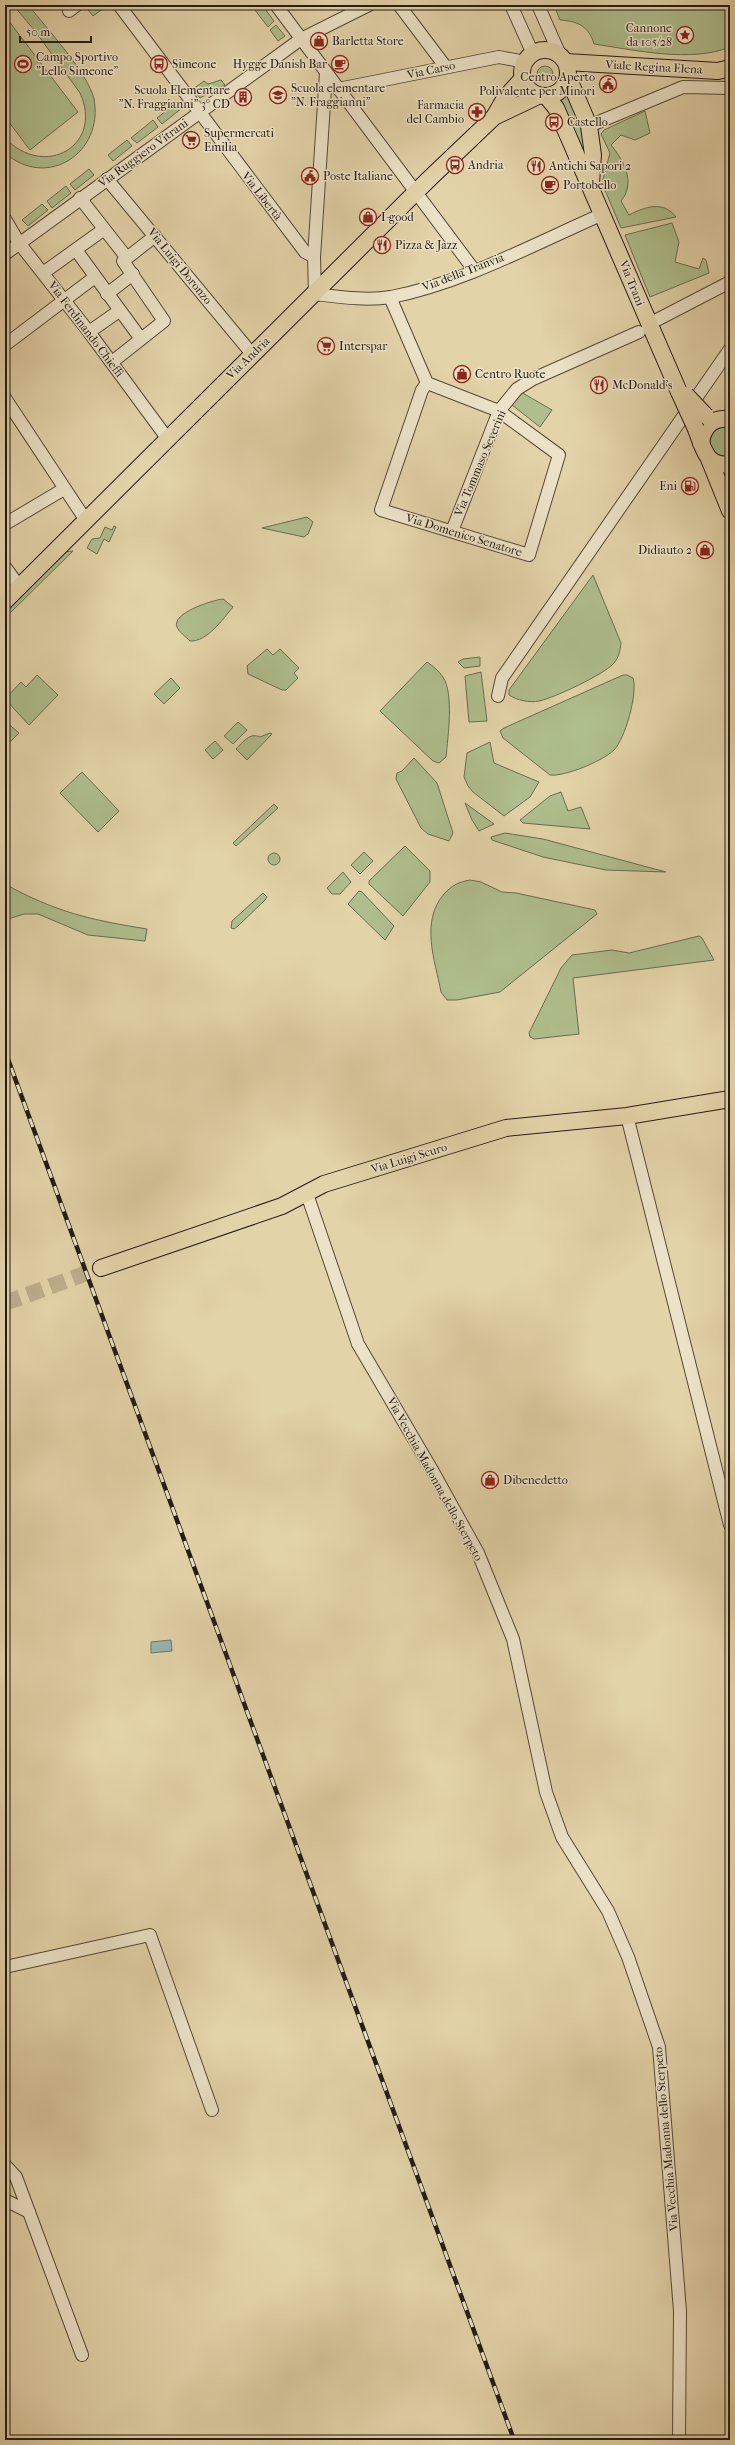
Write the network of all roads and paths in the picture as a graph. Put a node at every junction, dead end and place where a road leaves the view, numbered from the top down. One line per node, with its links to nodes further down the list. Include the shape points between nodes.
1 (119, 5): 17 (street, Via Libertà)
2 (276, 5): 7 (street)
3 (369, 5): 7 (street, Via Ruggiero Vitrani)
4 (399, 5): 10 (street)
5 (511, 5): 8 (street)
6 (538, 5): 9 (street)
7 (301, 39): 12 (street); 17 (street, Via Ruggiero Vitrani)
8 (529, 58): 9 (main road, via 544,50); 10 (street, Via Carso, via 499,57); 13 (main road)
9 (565, 65): 11 (main road, Viale Regina Elena); 16 (main road, via 561,91); 19 (main road, Via Trani)
10 (445, 66): 15 (street, Via Carso)
11 (726, 72)
12 (326, 73): 15 (street); 31 (street)
13 (522, 79): 16 (main road, via 528,89); 18 (main road, Via Andria, via 505,98)
14 (730, 88): 19 (street, via 683,87)
15 (338, 89): 22 (street)
16 (543, 96): 18 (main road, Via Andria); 21 (main road, Via Trani, via 556,108)
17 (199, 113): 20 (street, Via Ruggiero Vitrani); 31 (street, Via Libertà, via 306,252)
18 (494, 117): 22 (main road, Via Andria)
19 (589, 126): 21 (main road, Via Trani, via 593,156)
20 (107, 179): 23 (street, Via Ruggiero Vitrani); 27 (street, Via Luigi Doronzo)
21 (591, 186): 24 (main road, Via Trani)
22 (416, 192): 33 (street); 39 (main road, Via Andria)
23 (80, 198): 26 (street); 28 (street, Via Ruggiero Vitrani)
24 (603, 214): 33 (street, Via della Tranvia); 43 (main road, Via Trani)
25 (5, 220): 28 (street, Via Ferdinando Chieffi)
26 (103, 230): 29 (street); 32 (street)
27 (155, 236): 32 (street); 48 (street, Via Luigi Doronzo)
28 (19, 243): 30 (street, Via Ruggiero Vitrani); 34 (street, Via Ferdinando Chieffi)
29 (76, 250): 34 (street); 36 (street)
30 (5, 254)
31 (314, 257): 39 (street)
32 (126, 258): 35 (street, via 123,260)
33 (474, 270): 40 (street, Via della Tranvia)
34 (43, 273): 41 (street, Via Ferdinando Chieffi)
35 (132, 274): 38 (street); 45 (street, via 164,320)
36 (95, 277): 38 (street); 41 (street)
37 (730, 282): 43 (street, Via Tommaso Severini)
38 (107, 294): 42 (street)
39 (315, 294): 40 (street, Via della Tranvia, via 353,298); 48 (main road, Via Andria)
40 (390, 297): 50 (street)
41 (64, 300): 44 (street, Via Ferdinando Chieffi); 46 (street)
42 (119, 311): 44 (street); 45 (street)
43 (644, 328): 51 (main road, Via Trani); 53 (street, Via Tommaso Severini, via 533,379 517,389)
44 (90, 332): 49 (street, Via Ferdinando Chieffi)
45 (141, 339): 49 (street)
46 (5, 345)
47 (730, 349): 67 (street, via 502,678)
48 (252, 354): 56 (main road, Via Andria)
49 (112, 362): 56 (street, Via Ferdinando Chieffi)
50 (427, 383): 53 (street); 63 (street, Via Domenico Senatore, via 422,390 381,510)
51 (678, 387): 54 (main road, Via Trani, bridge, via 699,411); 55 (main road, Via Trani, bridge)
52 (5, 399): 59 (street)
53 (499, 411): 63 (street, Via Tommaso Severini); 63 (street, Via Domenico Senatore, via 559,455 529,555)
54 (722, 418): 55 (main road, Via Trani)
55 (698, 436): 57 (main road, Via Trani, via 702,449)
56 (167, 438): 61 (main road, Via Andria)
57 (709, 459): 58 (main road, via 720,465); 60 (main road, Via Trani)
58 (730, 464)
59 (64, 489): 61 (street); 62 (street)
60 (730, 512)
61 (85, 519): 65 (main road, Via Andria)
62 (5, 524)
63 (452, 531)
64 (5, 567): 65 (street)
65 (19, 586): 66 (main road, Via Andria)
66 (5, 601)
67 (498, 696)
68 (730, 1099): 69 (main road, Via Luigi Scuro)
69 (627, 1116): 70 (main road, Via Luigi Scuro, via 506,1128 324,1184); 72 (street)
70 (307, 1194): 71 (main road, Via Luigi Scuro, via 282,1206); 79 (street, Via Vecchia Madonna dello Sterpeto, via 358,1344 478,1553 513,1639 546,1792 562,1837 608,1911 628,1957 659,2047 680,2311)
71 (101, 1268)
72 (730, 1524)
73 (5, 1967): 74 (street, via 150,1935)
74 (212, 2110)
75 (5, 2165): 77 (street, via 16,2177)
76 (5, 2200): 77 (street)
77 (29, 2212): 78 (street)
78 (82, 2355)
79 (679, 2440)

